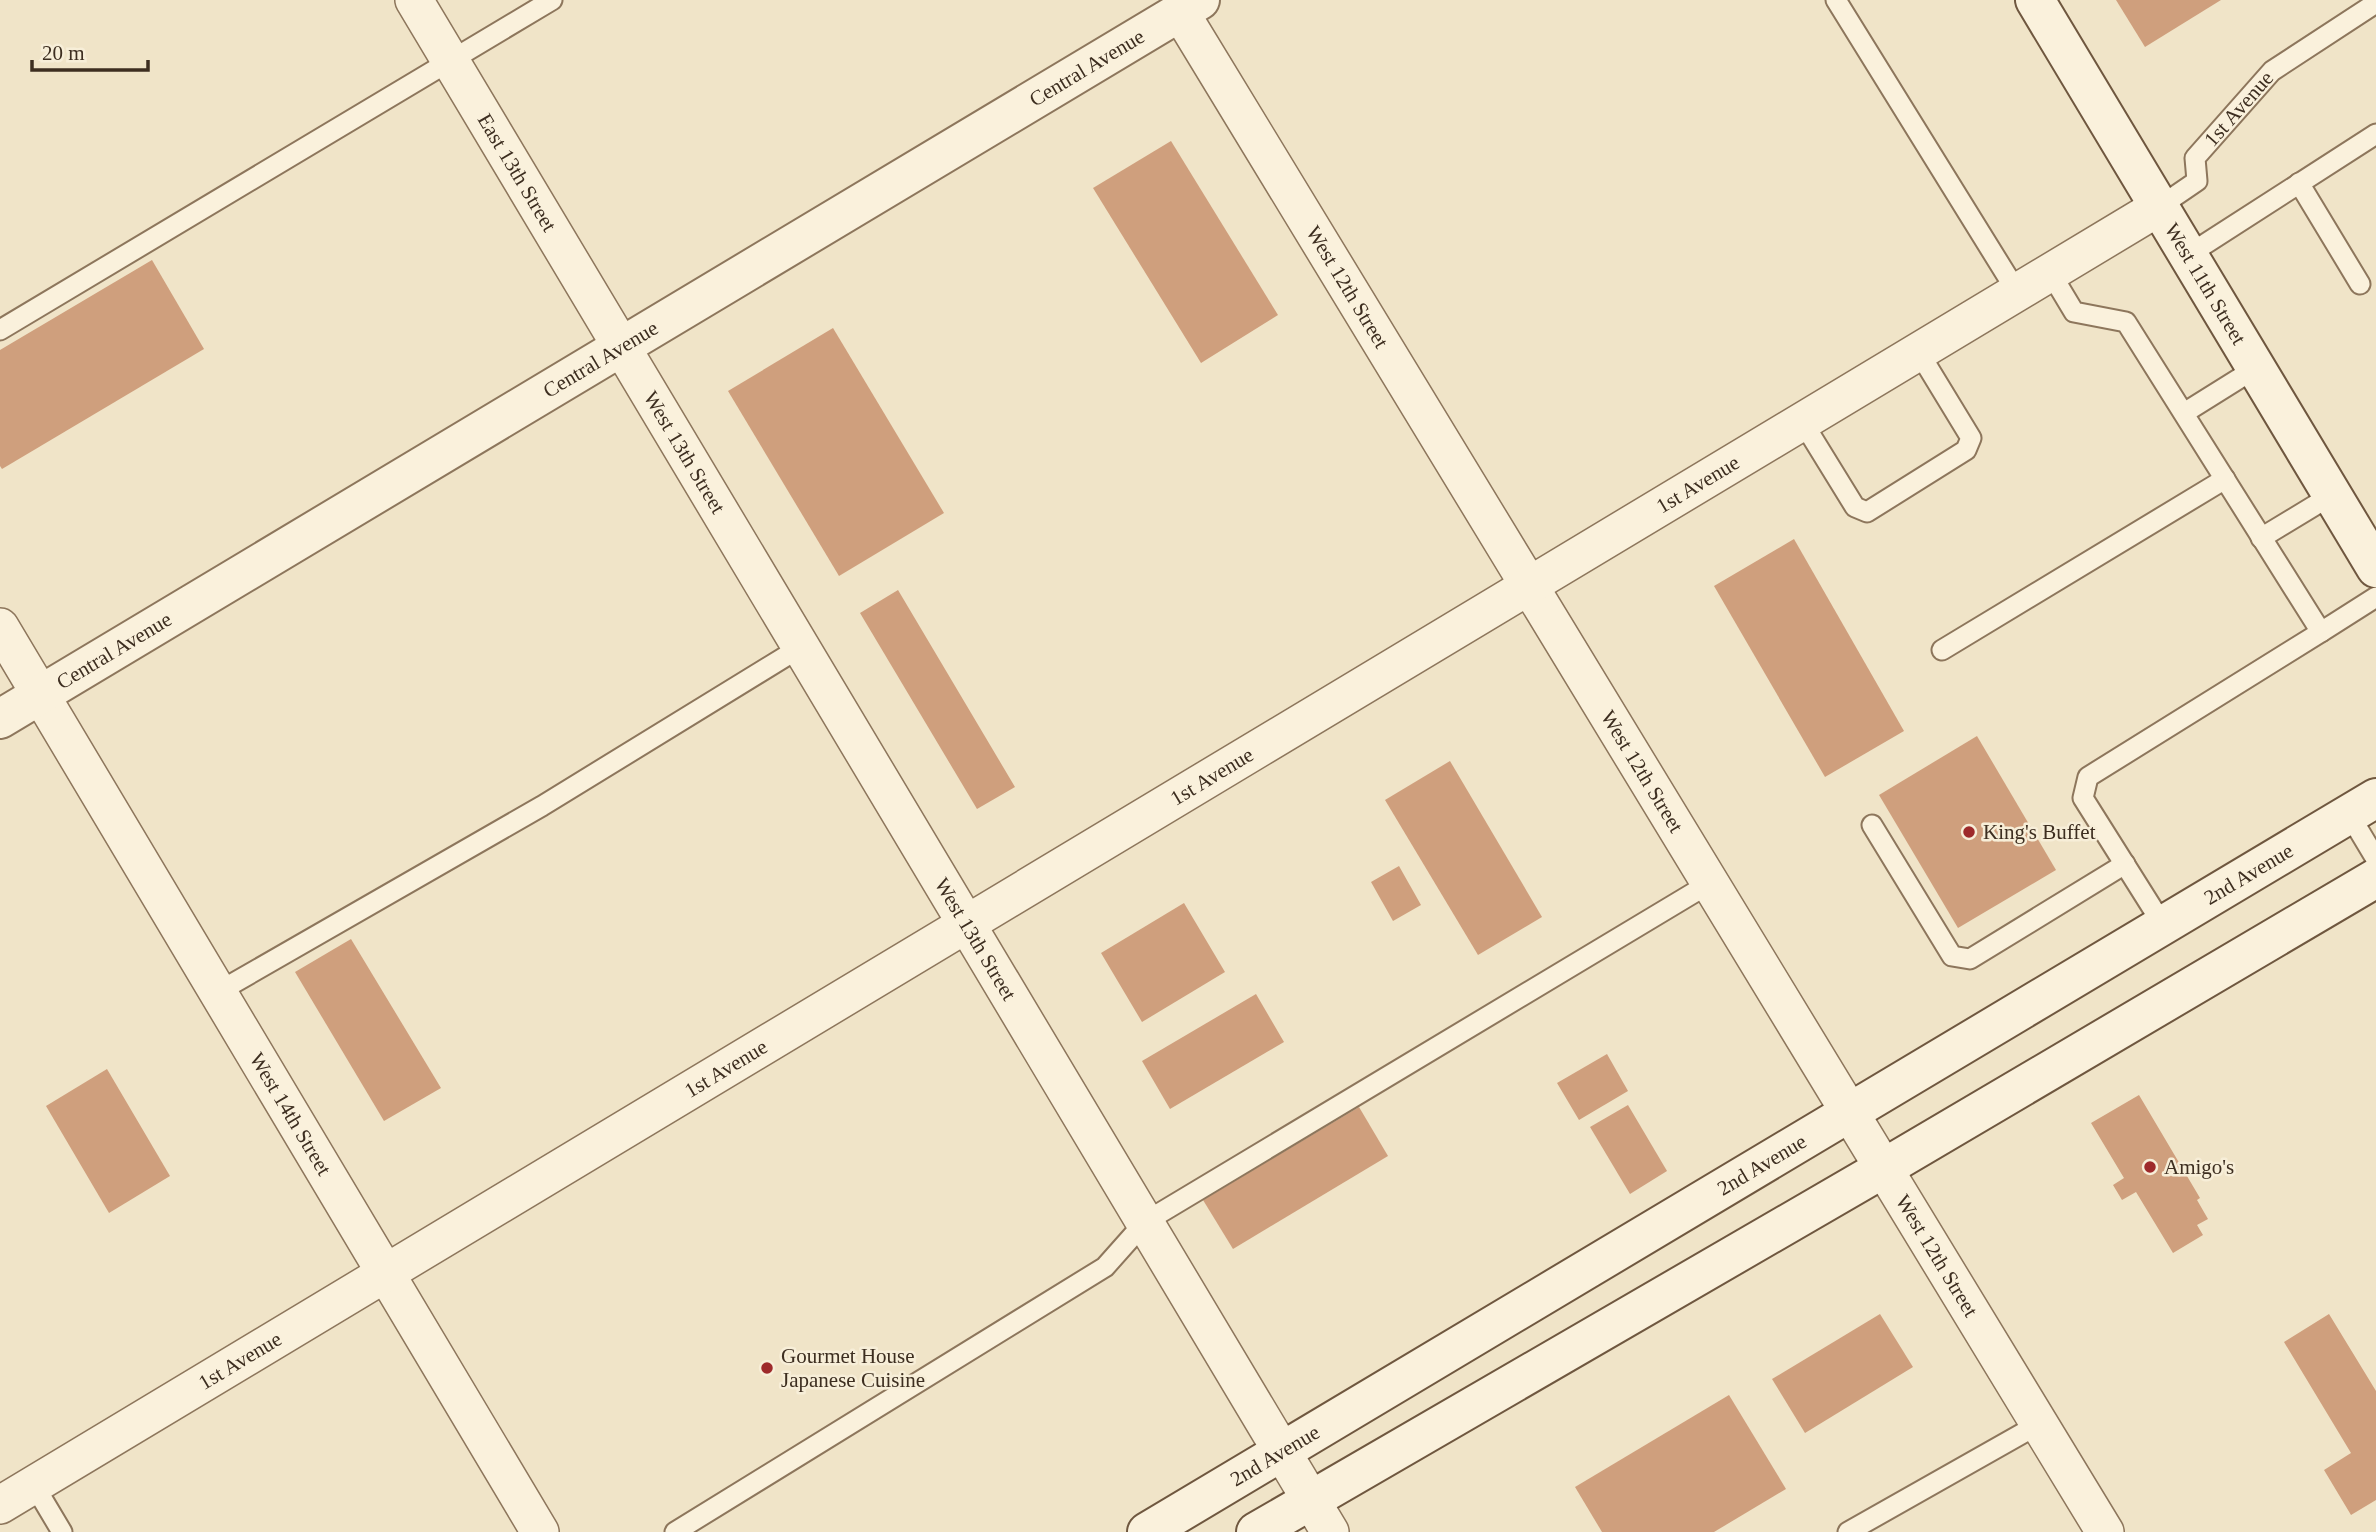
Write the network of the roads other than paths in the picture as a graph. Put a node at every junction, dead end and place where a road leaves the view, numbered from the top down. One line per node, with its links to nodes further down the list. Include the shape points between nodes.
1 (414, 0): 7 (street, East 13th Street)
2 (552, 0): 7 (lane)
3 (1836, 0): 14 (lane)
4 (2035, 0): 10 (main road, West 11th Street)
5 (2376, 3): 10 (lane, 1st Avenue, via 2272,71 2195,158 2197,181)
6 (1190, 6): 16 (main road, Central Avenue); 26 (street, West 12th Street)
7 (450, 61): 15 (lane); 16 (street, East 13th Street)
8 (2376, 134): 9 (lane)
9 (2299, 183): 11 (lane); 13 (lane)
10 (2159, 207): 11 (main road, West 11th Street); 12 (street, 1st Avenue)
11 (2188, 255): 18 (main road, West 11th Street)
12 (2050, 272): 14 (street, 1st Avenue); 19 (lane, via 2074,312 2126,322)
13 (2360, 284)
14 (2017, 292): 17 (street, 1st Avenue)
15 (0, 330)
16 (621, 345): 30 (street, West 13th Street); 32 (main road, Central Avenue)
17 (1918, 351): 20 (street, 1st Avenue); 20 (lane, via 1971,438 1966,450 1867,512 1855,507)
18 (2256, 368): 19 (lane); 22 (main road, West 11th Street)
19 (2183, 413): 21 (lane)
20 (1802, 421): 26 (street, 1st Avenue)
21 (2225, 479): 24 (lane); 31 (lane)
22 (2332, 495): 23 (main road, West 11th Street); 24 (lane)
23 (2365, 527): 25 (main road, West 11th Street)
24 (2261, 538): 29 (lane)
25 (2376, 568)
26 (1529, 586): 39 (street, West 12th Street); 40 (street, 1st Avenue)
27 (2376, 597): 29 (lane)
28 (0, 627): 32 (street, West 14th Street)
29 (2321, 632): 37 (lane, via 2088,777 2083,799)
30 (801, 647): 40 (street, West 13th Street); 42 (lane, via 542,806)
31 (1942, 650)
32 (41, 695): 33 (main road, Central Avenue); 42 (street, West 14th Street)
33 (0, 719)
34 (2362, 806): 36 (lane); 41 (main road, 2nd Avenue)
35 (1872, 825): 37 (lane, via 1952,956 1970,959)
36 (2376, 859)
37 (2125, 863): 41 (lane)
38 (2376, 878): 44 (main road)
39 (1710, 883): 43 (street, West 12th Street); 45 (lane)
40 (967, 923): 45 (street, West 13th Street); 46 (street, 1st Avenue)
41 (2163, 925): 43 (main road, 2nd Avenue)
42 (218, 992): 46 (street, West 14th Street)
43 (1850, 1113): 44 (street, West 12th Street); 48 (main road, 2nd Avenue)
44 (1884, 1168): 47 (street, West 12th Street); 50 (main road)
45 (1145, 1222): 48 (street, West 13th Street); 54 (lane, via 1105,1267)
46 (385, 1272): 49 (street, 1st Avenue); 53 (street, West 14th Street)
47 (2039, 1424): 58 (lane); 59 (street, West 12th Street)
48 (1282, 1451): 50 (street, West 13th Street); 55 (main road, 2nd Avenue)
49 (34, 1485): 51 (street, 1st Avenue); 52 (lane)
50 (1310, 1499): 56 (main road); 57 (street, West 13th Street)
51 (0, 1505)
52 (62, 1532)
53 (540, 1532)
54 (676, 1532)
55 (1147, 1532)
56 (1256, 1532)
57 (1330, 1532)
58 (1848, 1532)
59 (2105, 1532)

